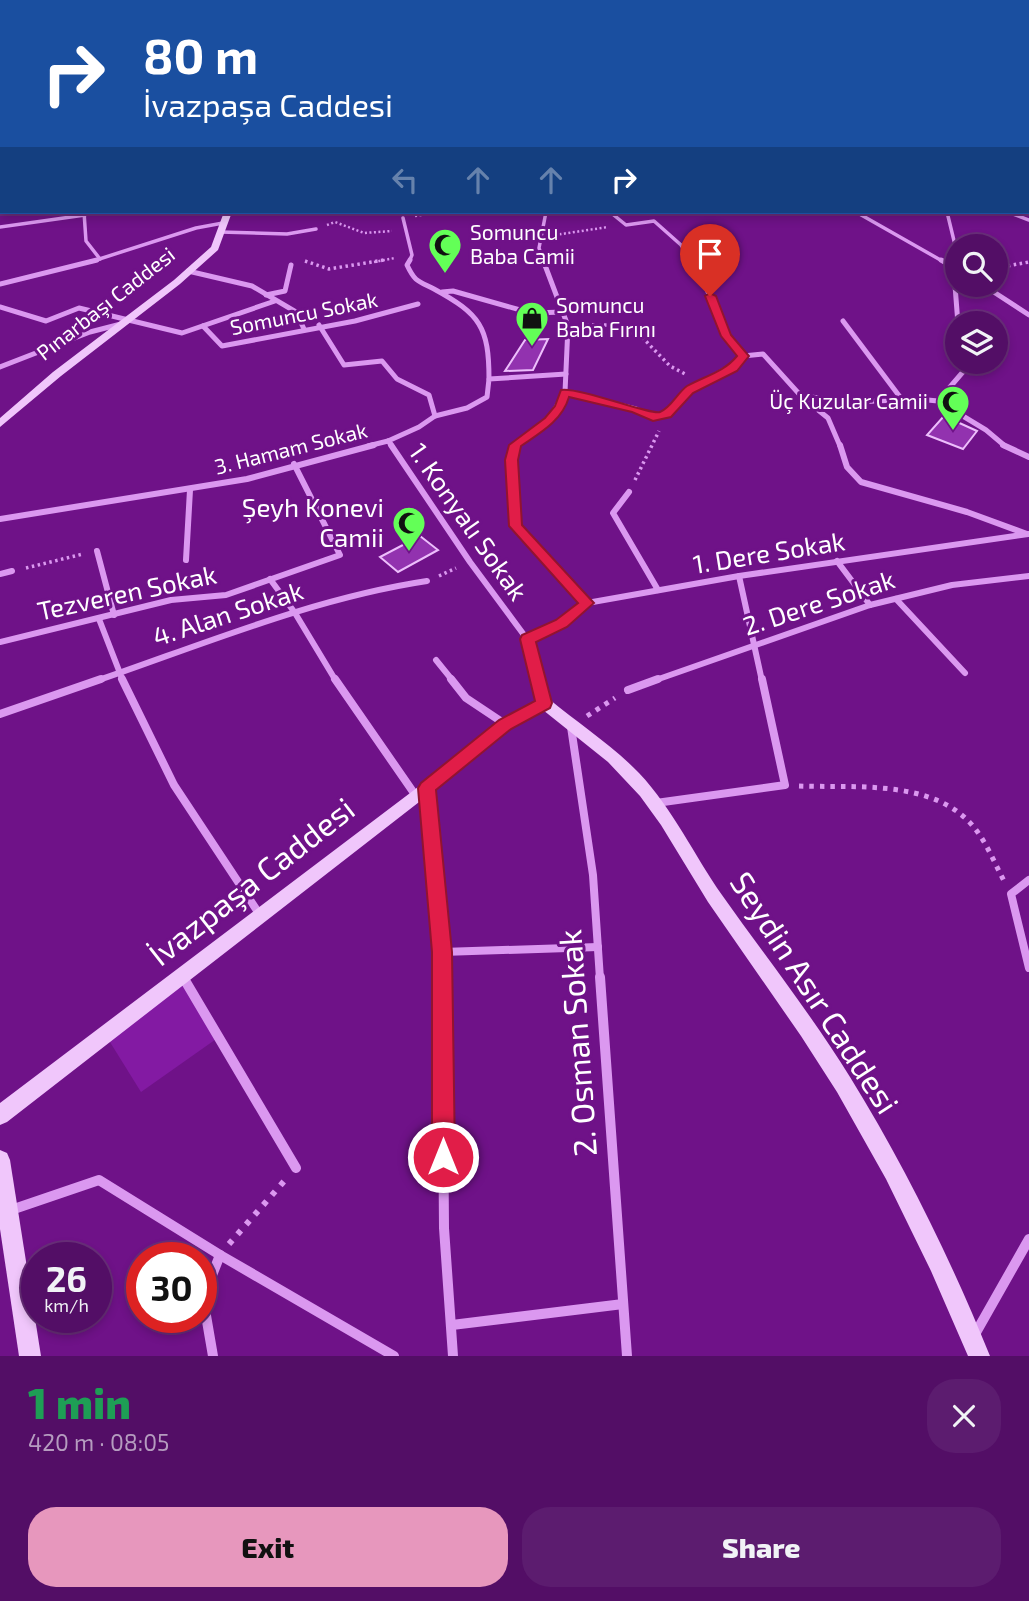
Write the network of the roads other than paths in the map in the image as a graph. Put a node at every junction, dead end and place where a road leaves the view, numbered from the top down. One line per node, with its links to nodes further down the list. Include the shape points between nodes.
1 (78, 214): 9 (street)
2 (84, 214): 13 (street, via 86,241)
3 (227, 214): 10 (main road, Pınarbaşı Caddesi)
4 (546, 214): 26 (street, via 539,248)
5 (612, 214): 33 (street, via 625,225 654,221 681,245 702,277 726,336)
6 (860, 214): 14 (street)
7 (947, 214): 12 (street)
8 (403, 218): 18 (street, via 412,255 407,265 414,280)
9 (0, 227)
10 (221, 227): 11 (street, via 267,234); 13 (street, via 196,228); 16 (main road, Pınarbaşı Caddesi, via 215,248)
11 (316, 229)
12 (952, 234)
13 (100, 259): 17 (street)
14 (945, 262)
15 (291, 265): 19 (street, via 285,291)
16 (188, 271): 19 (street, via 252,286); 29 (main road, Pınarbaşı Caddesi)
17 (0, 284)
18 (442, 292): 26 (street, via 531,313); 37 (street, via 486,334)
19 (266, 295): 21 (street)
20 (1002, 297): 22 (street)
21 (275, 301): 31 (street); 32 (street, via 296,312)
22 (1008, 301): 25 (street); 27 (street)
23 (418, 304): 30 (street, Somuncu Sokak, via 355,321)
24 (0, 307): 29 (street, via 46,321 79,308)
25 (1029, 307)
26 (565, 312): 35 (street)
27 (1029, 315)
28 (843, 321): 40 (street)
29 (125, 322): 31 (street, via 182,333); 34 (street); 43 (main road, Pınarbaşı Caddesi)
30 (319, 325): 32 (street, Somuncu Sokak); 42 (street, via 344,365 382,361 397,379 429,395)
31 (203, 326): 32 (street, Somuncu Sokak, via 222,346)
32 (304, 328)
33 (743, 356): 38 (street, via 733,368 689,390 667,414 653,418); 39 (street, via 763,354)
34 (0, 367)
35 (566, 374): 37 (street); 38 (street)
36 (961, 374): 41 (street)
37 (489, 379): 42 (street, 3. Hamam Sokak, via 487,397)
38 (565, 392): 62 (street, via 549,420 515,445 511,460 515,526)
39 (801, 396): 40 (street); 50 (street, via 828,418 848,472 861,482)
40 (903, 401): 41 (street)
41 (938, 401): 45 (street, via 1008,449)
42 (435, 416): 44 (street, 3. Hamam Sokak)
43 (0, 424)
44 (388, 441): 46 (street, 3. Hamam Sokak); 67 (street, 1. Konyalı Sokak)
45 (1029, 457)
46 (294, 464): 47 (street, 3. Hamam Sokak); 58 (street, Tezveren Sokak, via 340,555)
47 (190, 490): 49 (street, 3. Hamam Sokak); 52 (street)
48 (629, 492): 60 (street, via 613,513)
49 (0, 519)
50 (1028, 534): 53 (street, 1. Dere Sokak)
51 (97, 551): 65 (street)
52 (186, 560)
53 (837, 561): 56 (street, 1. Dere Sokak); 63 (street)
54 (12, 571): 55 (street)
55 (0, 574)
56 (739, 576): 60 (street, 1. Dere Sokak); 69 (street)
57 (1029, 576): 61 (street, 2. Dere Sokak, via 952,585)
58 (270, 579): 64 (street); 65 (street, Tezveren Sokak, via 226,595 171,600)
59 (427, 581): 64 (street, 4. Alan Sokak)
60 (658, 590): 62 (street, 1. Dere Sokak)
61 (896, 599): 63 (street, 2. Dere Sokak); 72 (street)
62 (587, 603): 67 (street, 1. Dere Sokak, via 562,624)
63 (870, 605): 69 (street, 2. Dere Sokak)
64 (295, 613): 71 (street, 4. Alan Sokak); 78 (street, via 344,694)
65 (114, 615): 66 (street, Tezveren Sokak)
66 (99, 619): 68 (street, Tezveren Sokak); 71 (street)
67 (527, 639): 74 (street, 1. Konyalı Sokak)
68 (0, 642)
69 (754, 647): 73 (street, 2. Dere Sokak); 79 (street, via 785,785)
70 (436, 660): 76 (street, via 466,698)
71 (119, 673): 75 (street, 4. Alan Sokak); 81 (street, via 174,785)
72 (965, 673)
73 (628, 691)
74 (544, 703): 76 (main road, İvazpaşa Caddesi); 77 (main road, Seydin Asır Caddesi)
75 (0, 714)
76 (505, 724): 78 (main road, İvazpaşa Caddesi)
77 (571, 727): 79 (main road, Seydin Asır Caddesi, via 632,776); 82 (street, 2. Osman Sokak, via 593,875)
78 (421, 792): 81 (main road, İvazpaşa Caddesi); 83 (street)
79 (656, 803): 94 (main road, Seydin Asır Caddesi, via 860,1113 949,1284)
80 (1029, 880): 84 (street, via 1011,894)
81 (261, 916): 85 (main road, İvazpaşa Caddesi)
82 (598, 947): 83 (street); 92 (street, 2. Osman Sokak)
83 (442, 952): 93 (street, via 444,1228)
84 (1029, 968)
85 (182, 976): 86 (main road, İvazpaşa Caddesi); 88 (street)
86 (0, 1115)
87 (0, 1160): 89 (main road)
88 (296, 1168)
89 (4, 1212): 91 (street, via 99,1180); 95 (main road)
90 (1029, 1239): 94 (street)
91 (220, 1255): 96 (street, via 203,1298); 97 (street)
92 (623, 1304): 93 (street); 99 (street, 2. Osman Sokak)
93 (452, 1325): 98 (street)
94 (976, 1348)
95 (30, 1356)
96 (213, 1356)
97 (394, 1356)
98 (453, 1356)
99 (627, 1356)

